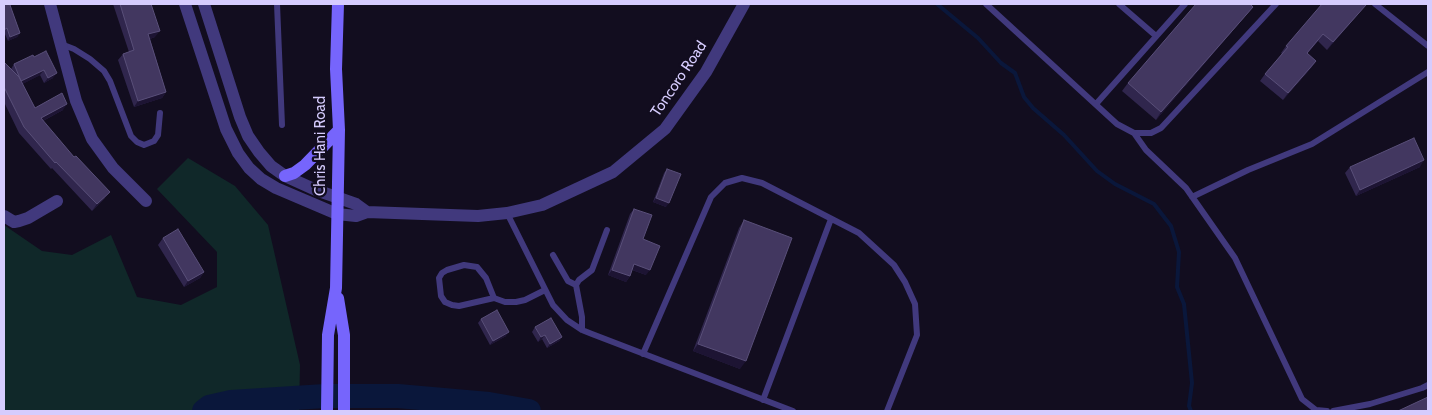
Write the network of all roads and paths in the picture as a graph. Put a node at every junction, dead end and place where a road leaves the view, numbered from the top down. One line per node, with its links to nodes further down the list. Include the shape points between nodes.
1 (50, 4): 13 (street)
2 (185, 4): 28 (street, via 226,129 238,153 261,179)
3 (204, 4): 21 (street, Toncoro Road, via 248,136 271,166)
4 (277, 4): 18 (lane)
5 (338, 4): 19 (main road, Chris Hani Road, via 336,69)
6 (744, 4): 27 (street, Toncoro Road, via 706,72 665,129 613,172 542,205)
7 (986, 4): 16 (lane)
8 (1120, 4): 12 (lane)
9 (1185, 4): 12 (lane)
10 (1276, 4): 20 (lane, via 1161,128 1151,133)
11 (1375, 4): 14 (lane)
12 (1156, 36): 16 (lane)
13 (61, 44): 17 (lane, via 90,59 104,71 131,136 137,142 144,145 154,141 158,135); 25 (street, via 76,101 92,139 113,168)
14 (1428, 46)
15 (1428, 72): 23 (lane, via 1312,144)
16 (1096, 104): 20 (lane, via 1117,124)
17 (160, 113)
18 (282, 125)
19 (339, 130): 21 (main road, via 305,165); 22 (main road, Chris Hani Road)
20 (1134, 133): 23 (lane, via 1146,150)
21 (285, 176): 22 (street, Toncoro Road)
22 (338, 197): 26 (street, Toncoro Road); 28 (main road, Chris Hani Road)
23 (1192, 197): 45 (lane, via 1235,258 1302,400)
24 (57, 201): 29 (street, via 19,221 14,222)
25 (146, 201)
26 (367, 212): 27 (street, Toncoro Road, via 478,216); 28 (street, Toncoro Road, via 356,216)
27 (508, 213): 35 (lane)
28 (337, 214): 34 (main road, Chris Hani Road)
29 (4, 216)
30 (831, 219): 38 (lane, via 762,183 742,178 725,183 711,197); 40 (lane); 44 (lane, via 859,233 894,265 915,304 917,335)
31 (607, 230): 33 (lane, via 592,270)
32 (554, 255): 33 (lane, via 568,282)
33 (576, 285): 37 (lane)
34 (336, 288): 41 (main road, Chris Hani Road, via 328,335); 42 (main road, Chris Hani Road, via 344,335)
35 (545, 290): 36 (lane, via 516,302); 37 (lane, via 553,305)
36 (494, 298): 36 (lane, via 486,278 477,267 447,270 439,278 441,296 452,306)
37 (582, 330): 38 (lane)
38 (643, 354): 40 (lane)
39 (1428, 385): 47 (lane, via 1370,404)
40 (763, 400): 43 (lane)
41 (327, 411)
42 (344, 411)
43 (793, 411)
44 (887, 411)
45 (1316, 411): 46 (lane)
46 (1327, 411)
47 (1332, 411)

